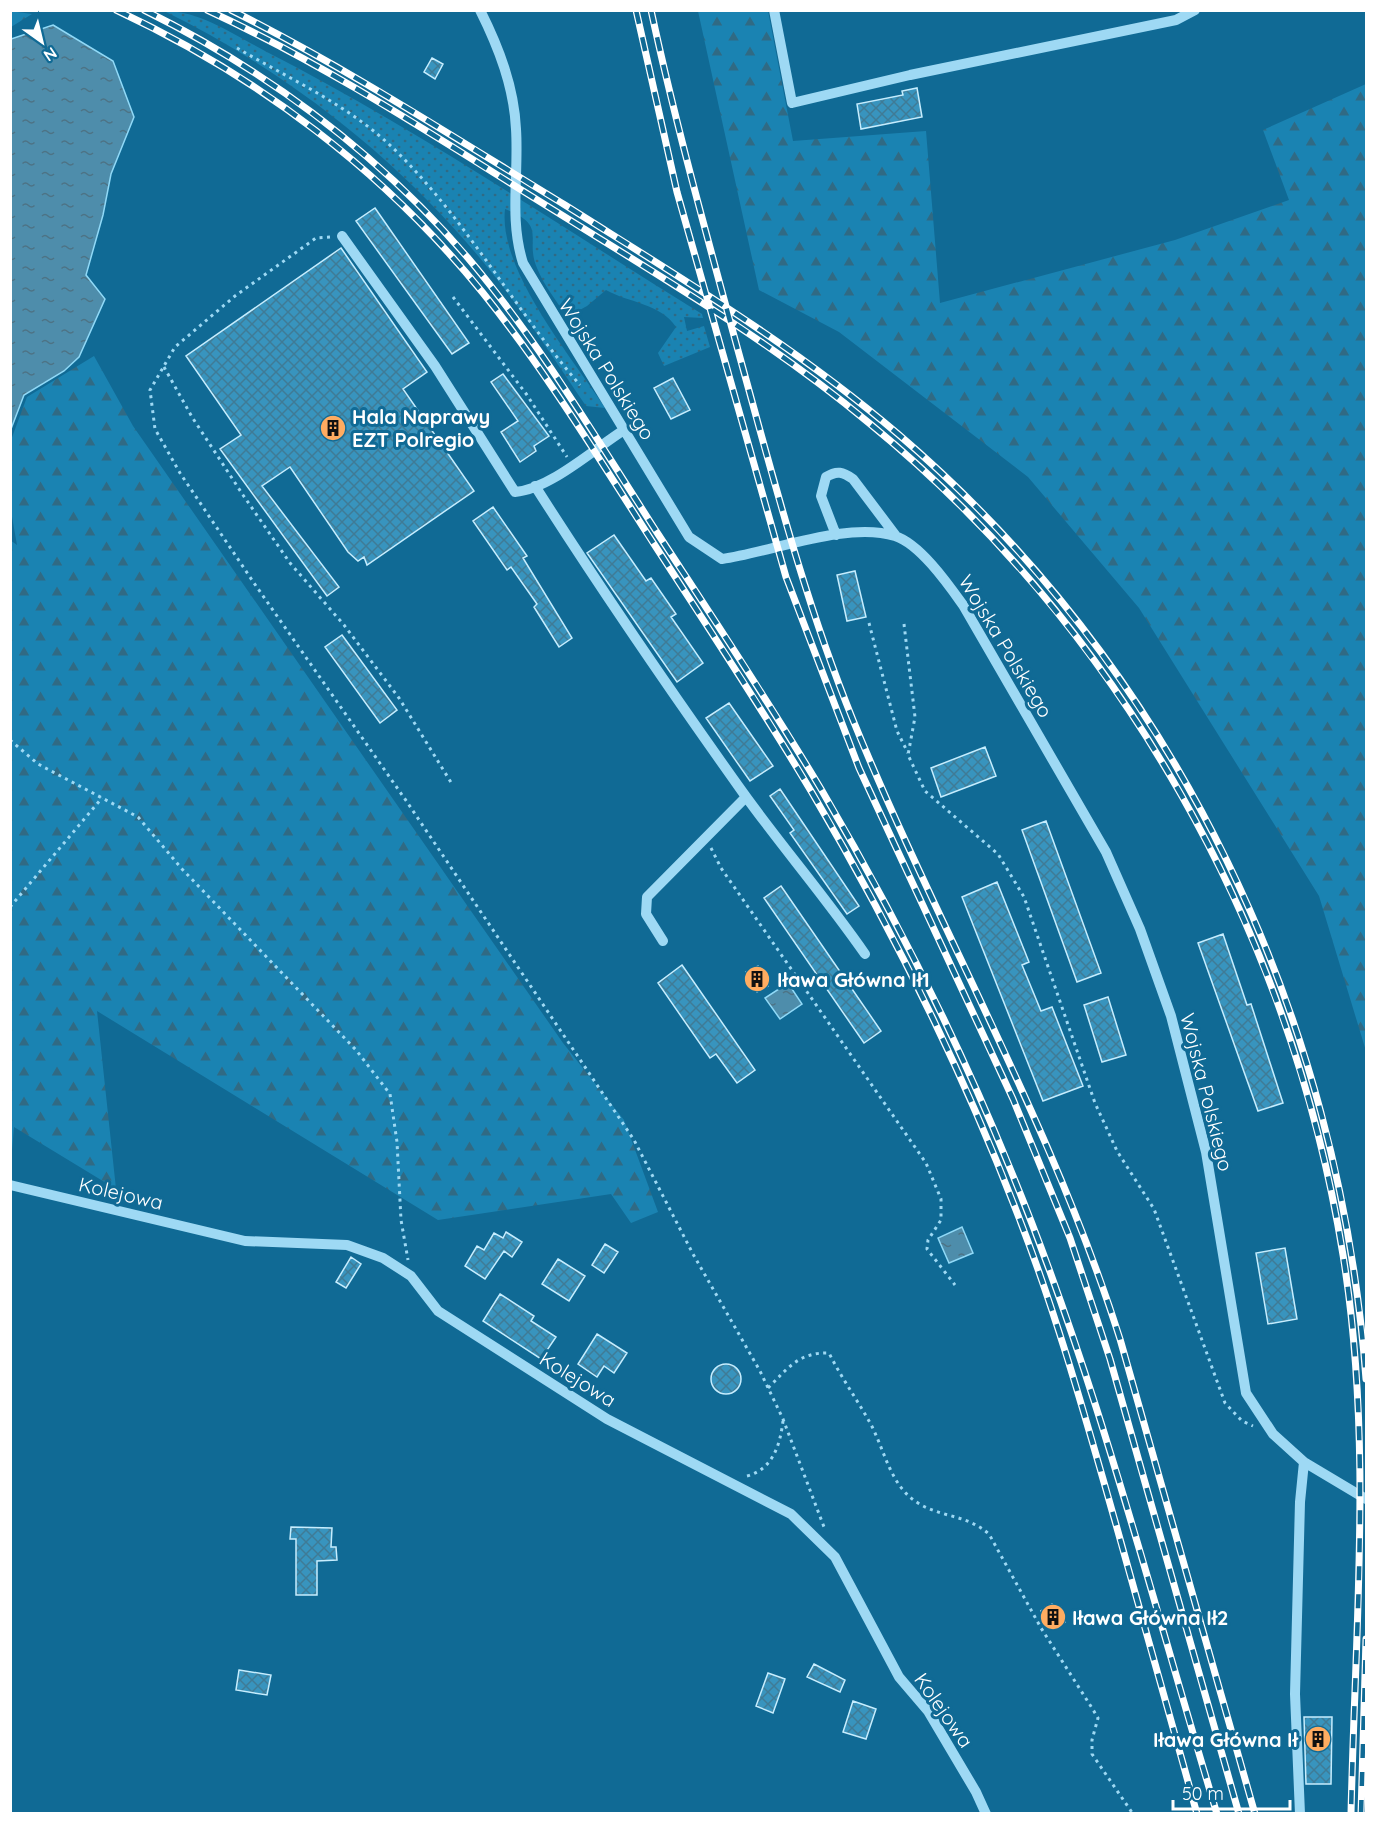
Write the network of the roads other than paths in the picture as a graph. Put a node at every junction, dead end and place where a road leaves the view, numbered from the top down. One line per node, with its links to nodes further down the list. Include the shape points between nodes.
1 (480, 10): 5 (street, Wojska Polskiego, via 500,52 511,90 516,128 516,235 530,277)
2 (774, 10): 3 (street, via 792,103 1176,20)
3 (1195, 10)
4 (342, 236): 6 (street, via 435,366 515,492)
5 (624, 430): 6 (street, via 572,466); 7 (street, Wojska Polskiego, via 690,537 722,559)
6 (534, 486): 9 (street)
7 (836, 535): 8 (street, Wojska Polskiego, via 850,532); 8 (street, via 821,496 826,477 844,472)
8 (896, 536): 13 (street, Wojska Polskiego, via 939,571 963,605 1106,852 1140,928 1171,1016 1206,1152 1246,1393 1273,1434)
9 (746, 797): 10 (street, via 647,897 646,914); 11 (street, via 829,901)
10 (663, 941)
11 (865, 954)
12 (10, 1185): 15 (street, Kolejowa, via 245,1241 347,1245 383,1258 411,1276 438,1311 607,1419 791,1514 835,1557 899,1677 928,1711)
13 (1304, 1462): 14 (street, Wojska Polskiego); 16 (street, via 1294,1694)
14 (1366, 1499)
15 (986, 1814)
16 (1300, 1814)

